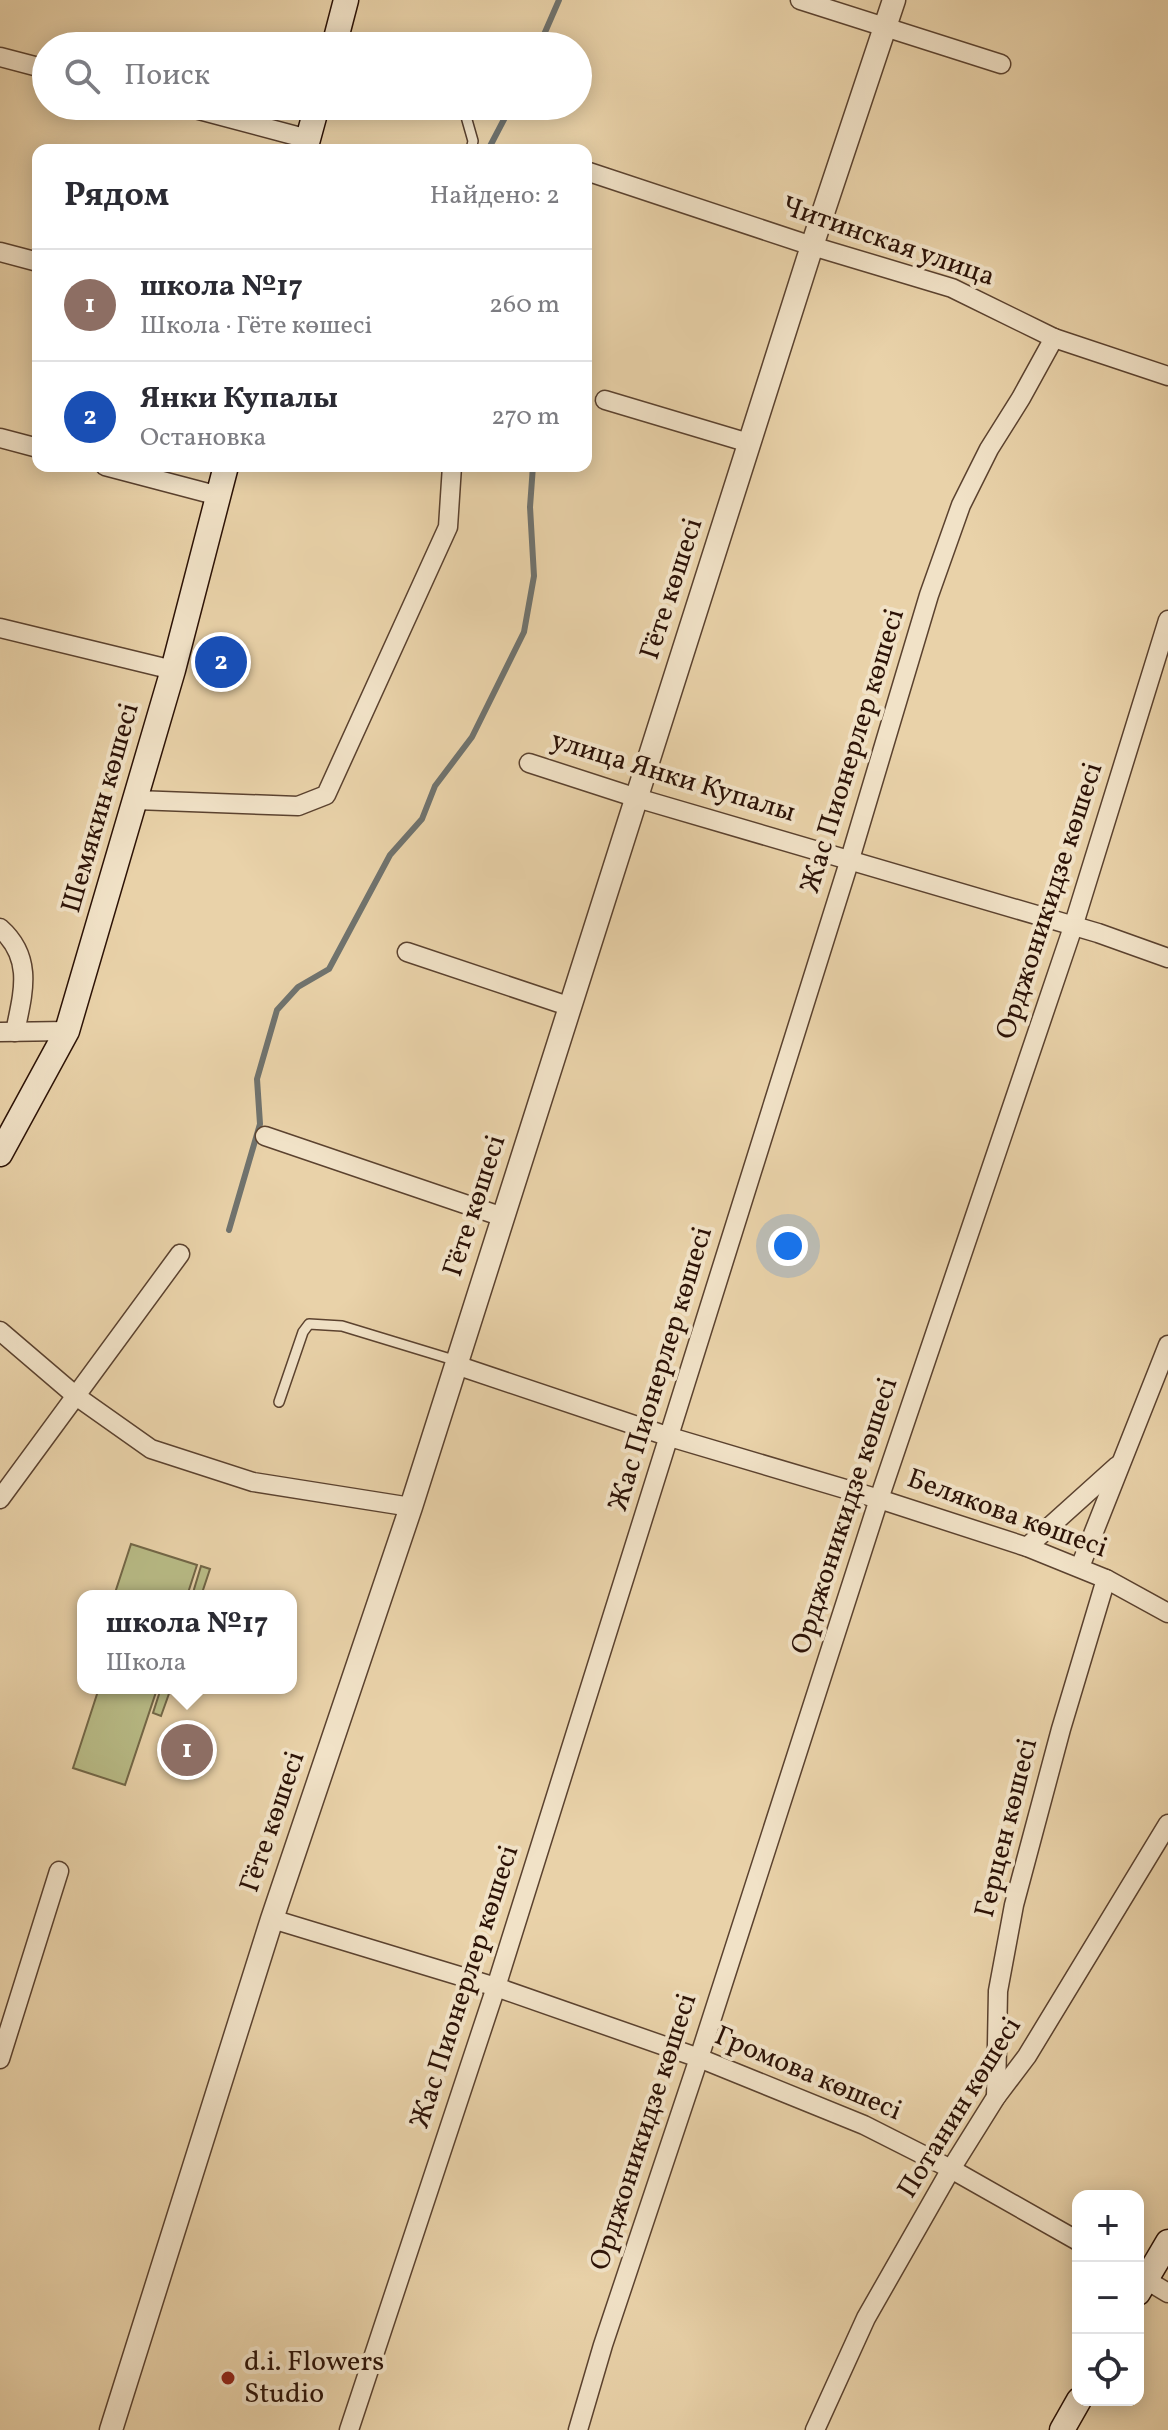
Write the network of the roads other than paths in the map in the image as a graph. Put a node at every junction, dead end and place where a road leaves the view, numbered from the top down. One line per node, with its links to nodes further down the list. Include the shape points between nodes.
1 (346, 0): 5 (main road)
2 (800, 0): 4 (street)
3 (894, 0): 4 (street, Гёте көшесі)
4 (885, 26): 7 (street); 16 (street, Гёте көшесі)
5 (338, 32)
6 (0, 57): 8 (street)
7 (1001, 64)
8 (32, 65)
9 (229, 120): 12 (street)
10 (314, 120): 13 (main road)
11 (467, 120): 14 (lane)
12 (306, 144)
13 (309, 144)
14 (472, 144)
15 (592, 173): 16 (street, Читинская улица)
16 (812, 246): 19 (street, Читинская улица, via 952,288); 23 (street, Гёте көшесі)
17 (0, 252): 18 (street)
18 (32, 260)
19 (1054, 338): 20 (street, Читинская улица); 35 (street, Жас Пионерлер көшесі, via 961,505)
20 (1168, 376)
21 (605, 400): 23 (street)
22 (0, 438): 24 (street)
23 (749, 443): 33 (street, Гёте көшесі)
24 (32, 446)
25 (128, 472): 28 (street)
26 (225, 472): 28 (main road, Шемякин көшесі)
27 (452, 472): 34 (street, via 448,527 326,795 298,806)
28 (219, 496): 31 (main road, Шемякин көшесі)
29 (1168, 620): 36 (street, Орджоникидзе көшесі)
30 (0, 628): 31 (street)
31 (173, 670): 34 (main road, Шемякин көшесі)
32 (529, 763): 33 (street, улица Янки Купалы)
33 (637, 798): 35 (street, улица Янки Купалы); 40 (street, Гёте көшесі)
34 (136, 800): 41 (main road, Шемякин көшесі)
35 (850, 859): 36 (street, улица Янки Купалы); 52 (street, Жас Пионерлер көшесі)
36 (1073, 927): 39 (street, улица Янки Купалы); 55 (street, Орджоникидзе көшесі)
37 (0, 928): 42 (street, via 13,939 23,966 24,989)
38 (407, 952): 40 (street)
39 (1168, 958)
40 (571, 1007): 45 (street, Гёте көшесі)
41 (67, 1031): 42 (street); 44 (main road, Шемякин көшесі)
42 (7, 1032)
43 (265, 1136): 45 (street)
44 (0, 1154)
45 (503, 1217): 49 (street, Гёте көшесі)
46 (180, 1254): 50 (street)
47 (0, 1331): 50 (street)
48 (1168, 1345): 53 (street)
49 (456, 1363): 51 (lane, via 342,1326 309,1324); 52 (street, Белякова көшесі); 56 (street, Гёте көшесі)
50 (76, 1396): 54 (street); 56 (street, via 151,1449 253,1482)
51 (279, 1402)
52 (670, 1437): 55 (street, Белякова көшесі); 64 (street, Жас Пионерлер көшесі)
53 (1119, 1464): 57 (street); 58 (street)
54 (0, 1499)
55 (879, 1499): 57 (street, Белякова көшесі); 65 (street, Орджоникидзе көшесі)
56 (411, 1507): 63 (street, Гёте көшесі)
57 (1027, 1547): 58 (street, Белякова көшесі)
58 (1080, 1567): 59 (street, Белякова көшесі)
59 (1106, 1579): 60 (street, Белякова көшесі); 67 (street, Герцен көшесі, via 1014,1905 998,1991)
60 (1168, 1613)
61 (1168, 1824): 67 (street, Потанин көшесі, via 1027,2056)
62 (59, 1871): 66 (street)
63 (272, 1919): 64 (street, Громова көшесі); 75 (street, Гёте көшесі)
64 (496, 1987): 65 (street, Громова көшесі); 76 (street, Жас Пионерлер көшесі)
65 (699, 2058): 68 (street, Громова көшесі, via 864,2125); 77 (street, Орджоникидзе көшесі)
66 (0, 2059)
67 (996, 2097): 68 (street, Потанин көшесі)
68 (951, 2169): 69 (street, Громова көшесі); 78 (street, Потанин көшесі, via 866,2318)
69 (1072, 2238)
70 (1168, 2242): 71 (main road)
71 (1144, 2278)
72 (1144, 2284): 73 (street)
73 (1168, 2293)
74 (1076, 2406): 79 (main road)
75 (111, 2430)
76 (349, 2430)
77 (578, 2430)
78 (815, 2430)
79 (1062, 2430)

